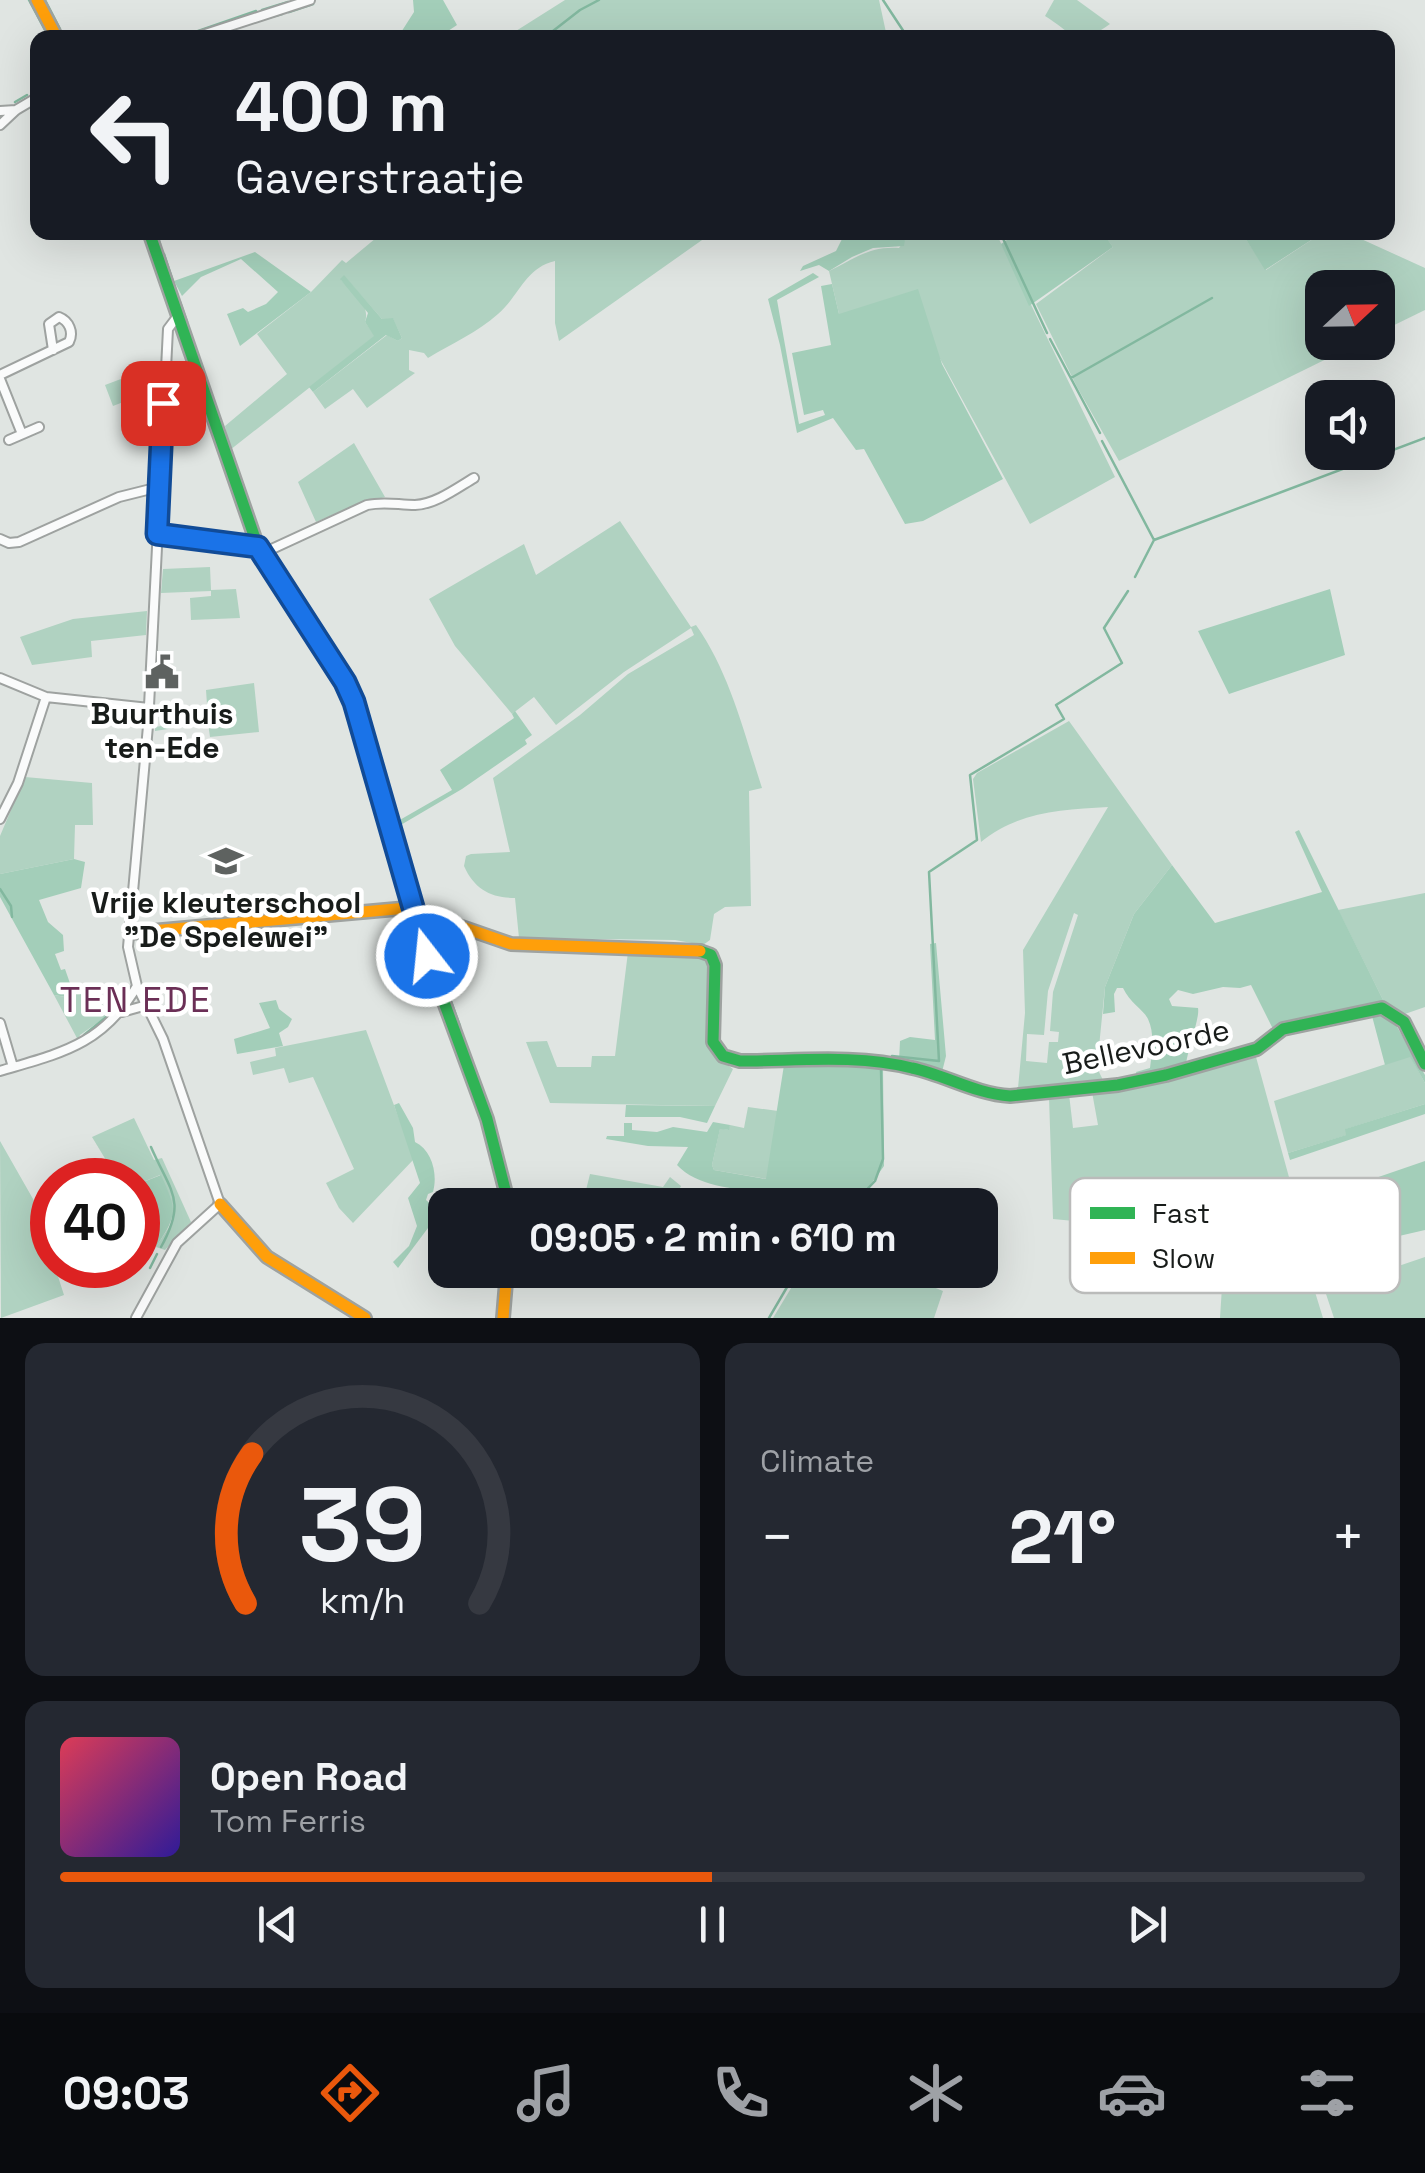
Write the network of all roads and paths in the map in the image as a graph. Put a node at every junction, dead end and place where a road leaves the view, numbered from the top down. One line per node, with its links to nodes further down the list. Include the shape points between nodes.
1 (37, 0): 3 (street)
2 (310, 0): 4 (street)
3 (54, 30)
4 (218, 30)
5 (30, 101): 6 (street)
6 (16, 110): 7 (street); 8 (street)
7 (0, 111)
8 (0, 125)
9 (152, 240): 10 (street)
10 (178, 317): 17 (street, via 168,329); 20 (street)
11 (54, 350): 12 (street)
12 (0, 377): 14 (street)
13 (40, 427): 14 (street)
14 (22, 434): 15 (street)
15 (9, 440)
16 (474, 478): 20 (street, via 432,501 367,505)
17 (159, 487): 18 (street); 19 (street, via 118,497 19,542)
18 (157, 534): 20 (street); 23 (street)
19 (0, 539)
20 (260, 550): 25 (street, via 354,702)
21 (0, 678): 22 (street)
22 (46, 696): 23 (street); 24 (street)
23 (149, 708): 26 (street)
24 (0, 820)
25 (414, 910): 26 (street); 31 (street, Bellevoorde, via 516,945 711,955 713,1042 724,1056 740,1061 889,1062 993,1095 1118,1085 1256,1048 1283,1029 1386,1008 1398,1015); 34 (street)
26 (130, 933): 27 (street)
27 (137, 986): 28 (street); 29 (street)
28 (147, 1006): 29 (street); 35 (street)
29 (122, 1012): 32 (street, via 70,1050)
30 (0, 1023): 32 (street)
31 (1425, 1064)
32 (14, 1067): 33 (street)
33 (0, 1071)
34 (505, 1188)
35 (220, 1204): 37 (street, via 177,1243); 38 (street, via 266,1257)
36 (506, 1288): 39 (street)
37 (136, 1318)
38 (365, 1318)
39 (503, 1318)

